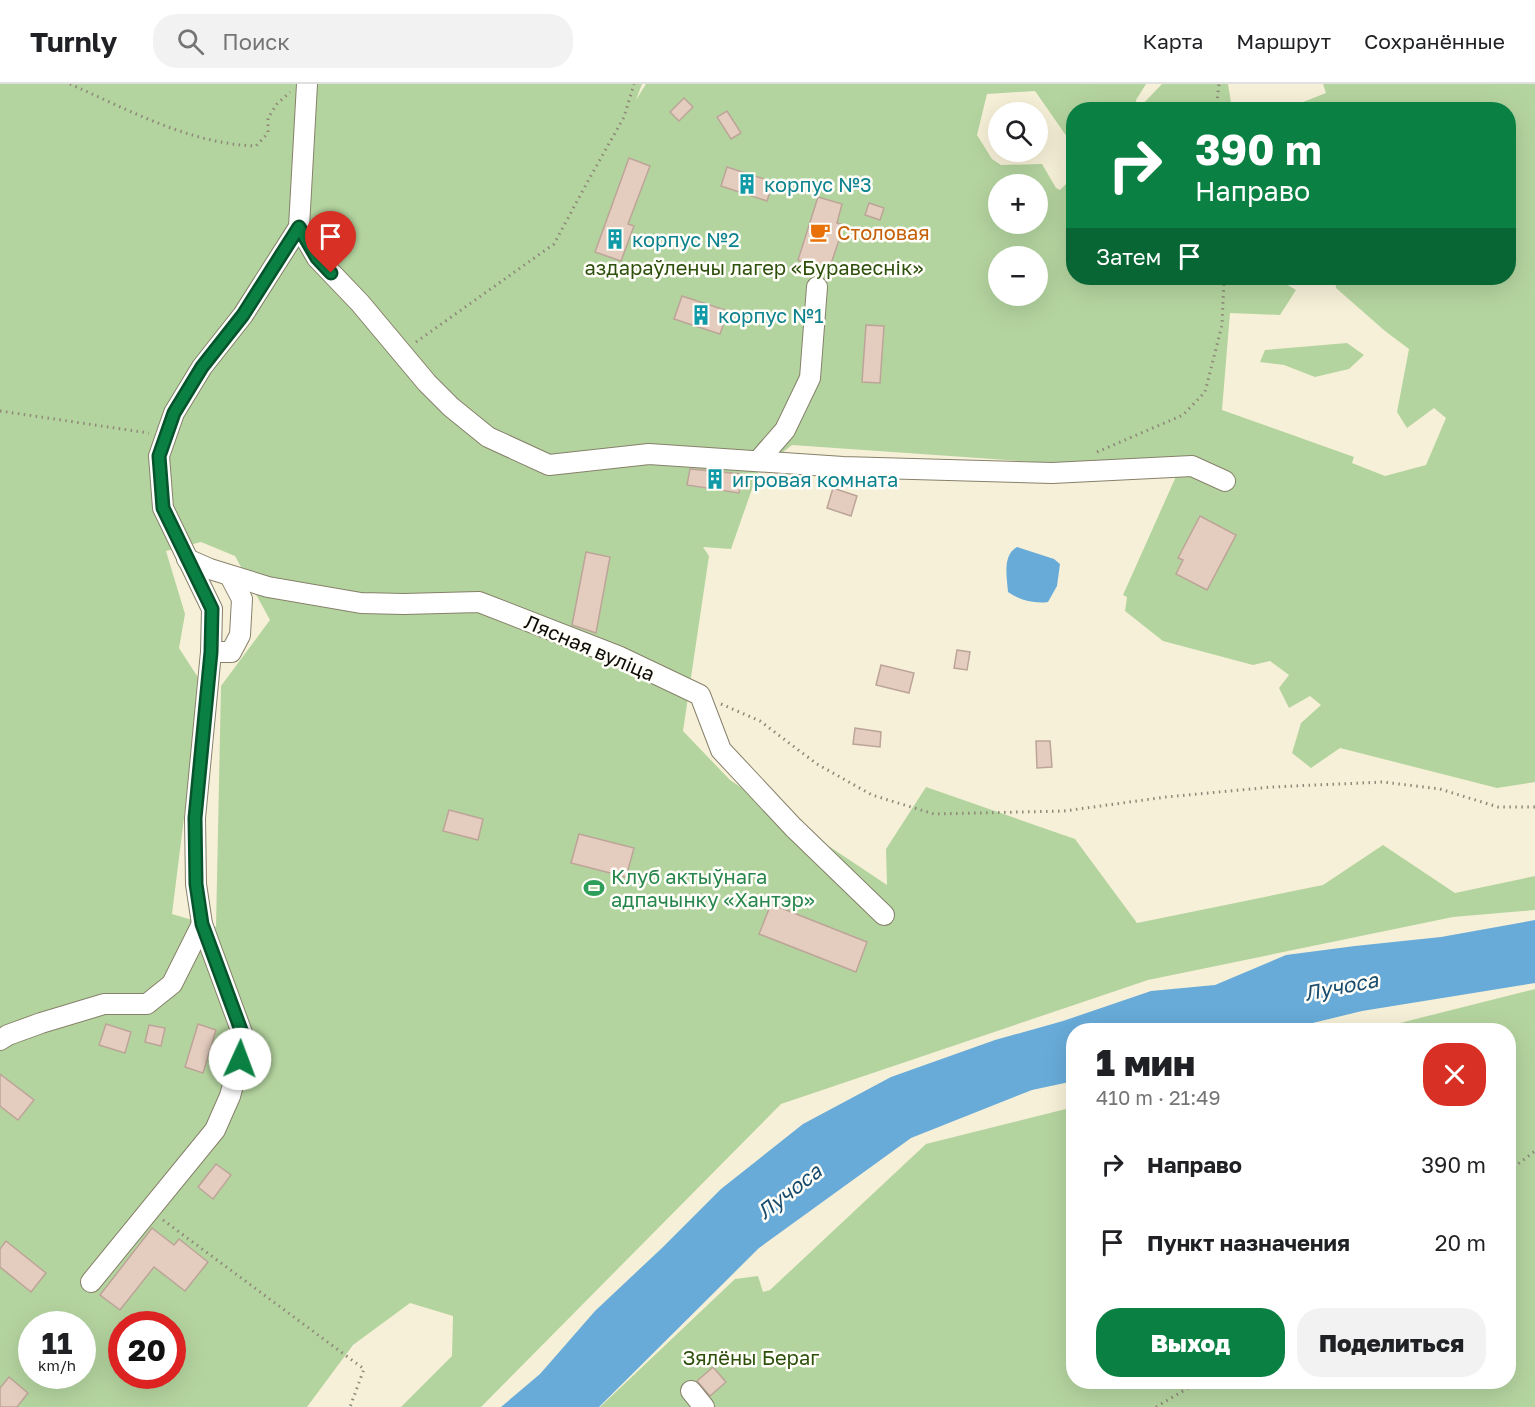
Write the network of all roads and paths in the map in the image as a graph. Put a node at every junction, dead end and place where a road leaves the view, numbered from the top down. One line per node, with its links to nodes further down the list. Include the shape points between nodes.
1 (70, 84): 4 (path, via 174,130 237,146 256,146 267,133 268,118 277,104)
2 (634, 84): 9 (path, via 624,117 554,244)
3 (1219, 84): 5 (path)
4 (299, 87): 6 (street)
5 (1217, 102)
6 (299, 227): 9 (street, via 317,258); 11 (street, via 243,315 202,367 174,413)
7 (1224, 285): 12 (path, via 1222,325 1205,392 1183,415)
8 (817, 287): 13 (street, via 810,378 785,430)
9 (401, 353): 13 (street, via 435,391 488,436 549,465 649,454)
10 (0, 411): 11 (path)
11 (166, 436): 15 (street, via 159,456 163,508)
12 (1092, 455)
13 (758, 461): 14 (street, via 1052,473 1192,466)
14 (1225, 481)
15 (187, 559): 16 (street); 17 (street, via 212,609)
16 (230, 576): 17 (street, via 243,598 240,635 231,652); 18 (street, Лясная вуліца, via 268,587 361,603 479,602 618,656)
17 (211, 652): 21 (street, via 195,818 196,884)
18 (700, 695): 19 (path, via 760,721 817,764 872,795 934,814 1064,810 1260,788 1383,782 1440,789 1498,807); 20 (street, via 721,750)
19 (1535, 807)
20 (884, 915)
21 (202, 924): 22 (street, via 172,984 147,1004 104,1004); 25 (street, via 245,1041 230,1096 215,1130)
22 (0, 1040)
23 (1535, 1152): 24 (path)
24 (1516, 1166)
25 (150, 1210): 26 (street); 29 (path, via 364,1369)
26 (92, 1282)
27 (1186, 1389): 31 (path)
28 (691, 1391): 30 (street)
29 (350, 1407)
30 (704, 1407)
31 (1156, 1407)

